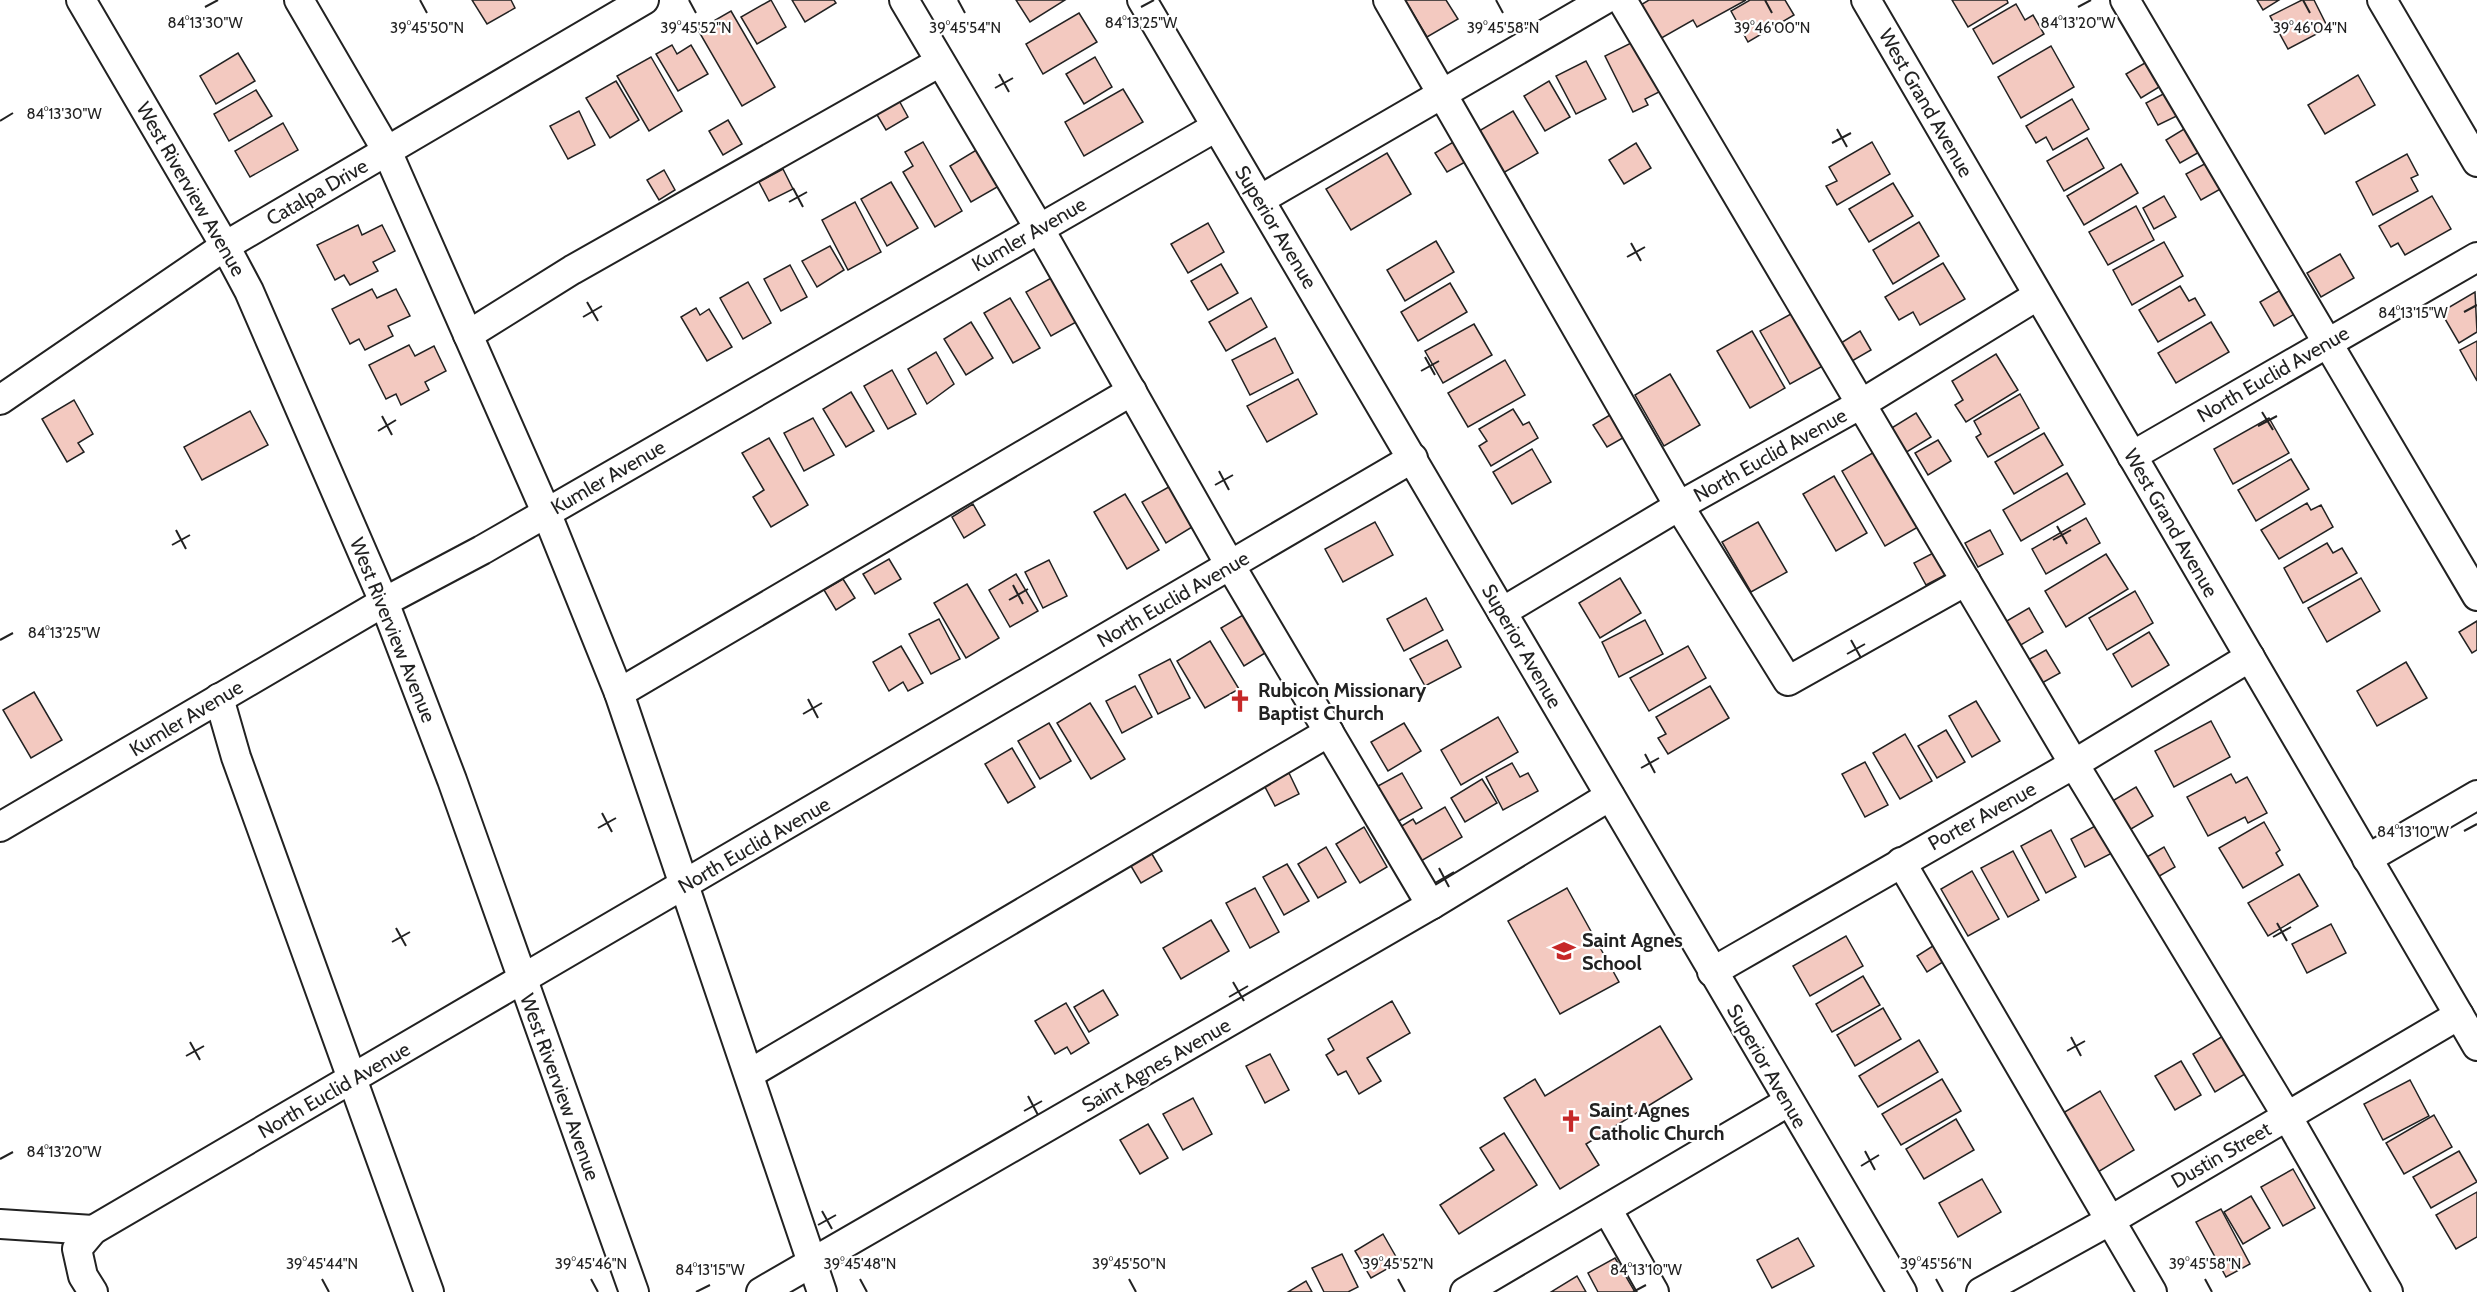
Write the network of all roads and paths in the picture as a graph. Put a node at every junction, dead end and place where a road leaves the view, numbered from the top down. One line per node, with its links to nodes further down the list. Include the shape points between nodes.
1 (81, 0): 19 (street, West Riverview Avenue)
2 (299, 0): 15 (street)
3 (644, 0): 15 (street, Catalpa Drive)
4 (904, 0): 12 (street)
5 (1142, 0): 14 (street, Superior Avenue)
6 (1388, 0): 13 (street)
7 (1604, 0): 13 (street)
8 (1622, 0): 26 (street)
9 (1866, 0): 21 (street, West Grand Avenue)
10 (2125, 0): 23 (street)
11 (2382, 0): 16 (street)
12 (940, 62): 18 (street); 22 (street, via 572,270)
13 (1441, 95): 17 (street); 29 (street)
14 (1216, 127): 17 (street, Superior Avenue); 18 (street, Kumler Avenue)
15 (387, 151): 19 (street, Catalpa Drive); 22 (street)
16 (2477, 162)
17 (1261, 199): 28 (street, Superior Avenue)
18 (1039, 228): 24 (street); 30 (street, Kumler Avenue)
19 (225, 246): 25 (street, Catalpa Drive); 34 (street, West Riverview Avenue, via 249,291)
20 (2477, 257): 23 (street, North Euclid Avenue)
21 (2037, 296): 26 (street, North Euclid Avenue); 27 (street, West Grand Avenue)
22 (468, 335): 30 (street)
23 (2329, 342): 27 (street, North Euclid Avenue); 33 (street)
24 (1132, 391): 31 (street); 37 (street)
25 (0, 400)
26 (1861, 404): 29 (street, North Euclid Avenue); 32 (street)
27 (2132, 456): 36 (street, West Grand Avenue)
28 (1413, 458): 31 (street, North Euclid Avenue); 35 (street, Superior Avenue)
29 (1679, 506): 32 (street, via 1788,681); 35 (street, North Euclid Avenue)
30 (546, 512): 34 (street, Kumler Avenue); 37 (street)
31 (1230, 565): 39 (street); 46 (street, North Euclid Avenue)
32 (1966, 581): 40 (street)
33 (2477, 596)
34 (384, 602): 38 (street, Kumler Avenue); 49 (street, West Riverview Avenue)
35 (1502, 612): 42 (street, Superior Avenue)
36 (2250, 657): 40 (street, Porter Avenue); 44 (street, West Grand Avenue)
37 (619, 693): 46 (street)
38 (219, 698): 43 (street, Kumler Avenue); 53 (street, via 236,757)
39 (1329, 732): 47 (street); 52 (street)
40 (2074, 764): 45 (street, Porter Avenue); 55 (street)
41 (2477, 795): 44 (street)
42 (1610, 796): 47 (street, Saint Agnes Avenue); 48 (street, Superior Avenue)
43 (0, 827)
44 (2367, 859): 50 (street, West Grand Avenue)
45 (1901, 861): 48 (street, Porter Avenue); 57 (street)
46 (685, 886): 49 (street, North Euclid Avenue); 52 (street)
47 (1431, 905): 60 (street, Saint Agnes Avenue)
48 (1712, 972): 54 (street, Superior Avenue)
49 (521, 978): 53 (street, North Euclid Avenue); 63 (street, West Riverview Avenue)
50 (2459, 1015): 51 (street, West Grand Avenue); 55 (street, Dustin Street)
51 (2477, 1046)
52 (749, 1074): 60 (street)
53 (354, 1078): 59 (street, North Euclid Avenue); 62 (street)
54 (1788, 1102): 56 (street); 68 (street, Superior Avenue)
55 (2287, 1116): 57 (street, Dustin Street); 71 (street)
56 (1607, 1209): 66 (street); 67 (street)
57 (2110, 1220): 69 (street, Dustin Street); 70 (street)
58 (0, 1224): 59 (street)
59 (93, 1230): 61 (street, via 76,1248 83,1276)
60 (812, 1262): 64 (street, Saint Agnes Avenue); 65 (street)
61 (93, 1292)
62 (429, 1292)
63 (634, 1292)
64 (761, 1292)
65 (822, 1292)
66 (1465, 1292)
67 (1654, 1292)
68 (1902, 1292)
69 (1981, 1292)
70 (2152, 1292)
71 (2388, 1292)

